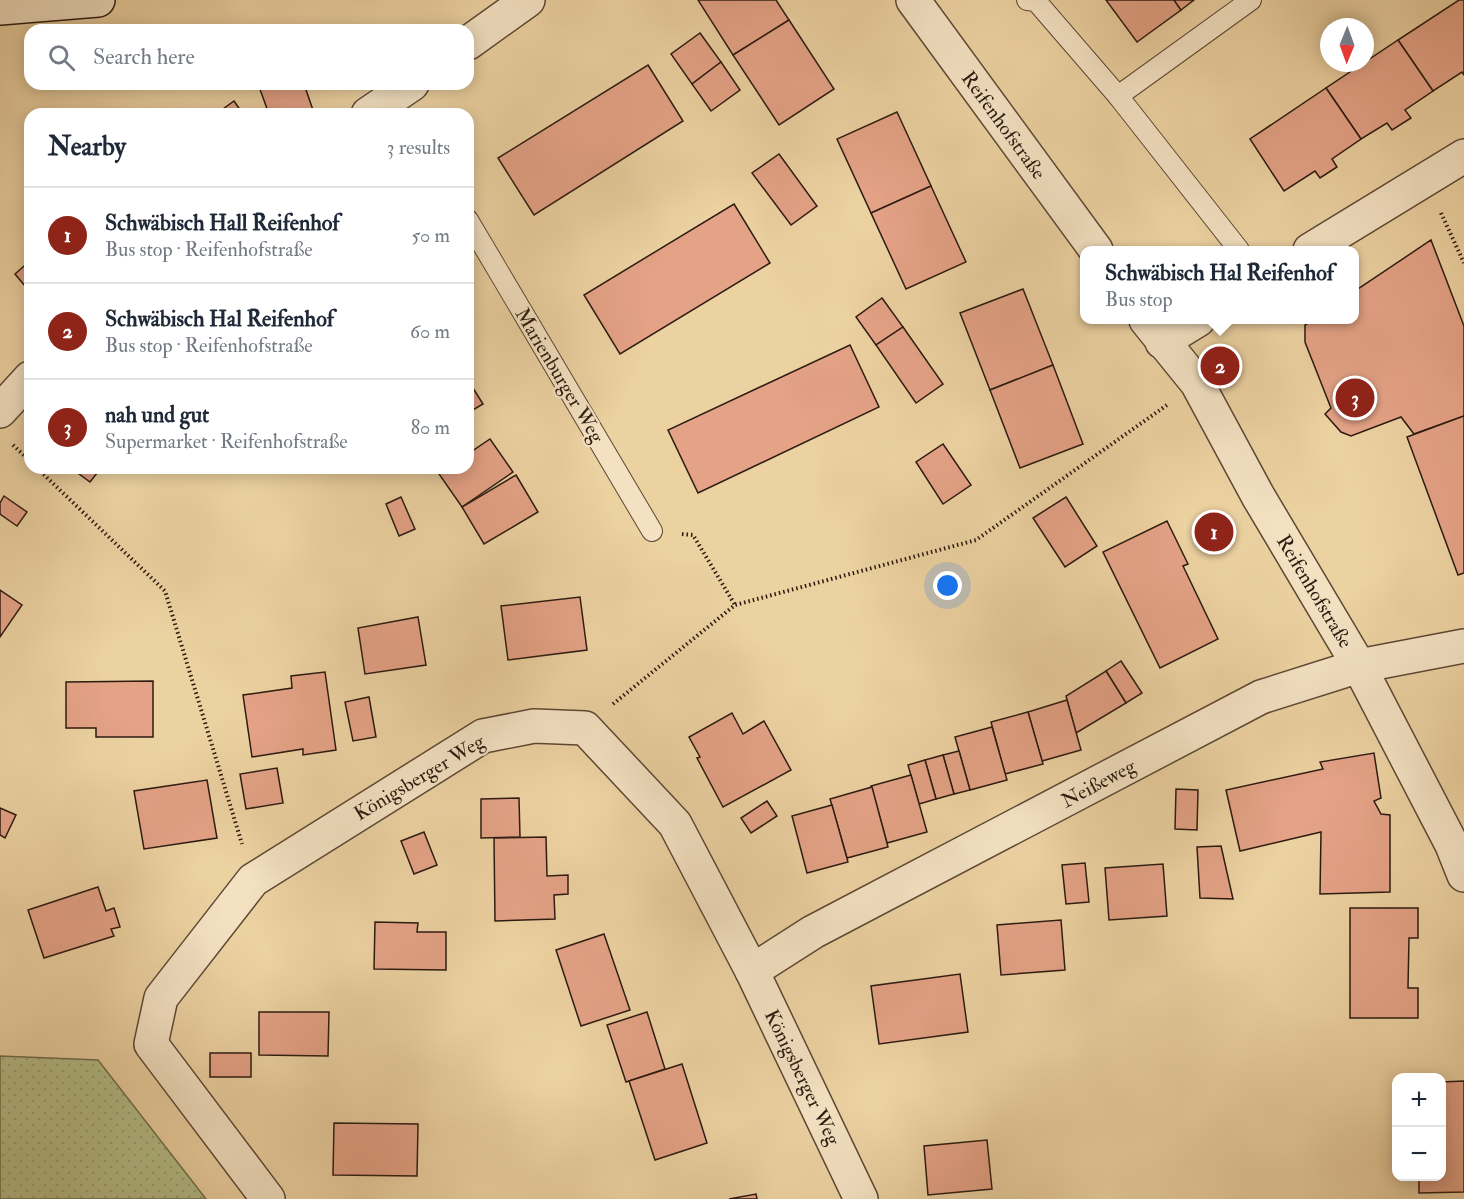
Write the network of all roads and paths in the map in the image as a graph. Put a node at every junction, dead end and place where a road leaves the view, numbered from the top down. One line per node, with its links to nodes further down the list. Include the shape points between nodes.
1 (98, 0): 6 (street)
2 (528, 0): 7 (street)
3 (913, 0): 12 (street, Reifenhofstraße)
4 (1027, 0): 8 (lane, via 1036,2)
5 (1251, 0): 8 (lane)
6 (0, 8)
7 (474, 40)
8 (1118, 96): 13 (lane)
9 (1464, 156): 10 (street)
10 (1426, 179): 14 (street); 15 (path)
11 (474, 230): 22 (lane, Marienburger Weg)
12 (1093, 246)
13 (1236, 246)
14 (1317, 246)
15 (1464, 263)
16 (1182, 324): 17 (street)
17 (1154, 331): 18 (street, Reifenhofstraße)
18 (1197, 383): 23 (path, via 976,540); 25 (street, Reifenhofstraße, via 1258,496)
19 (24, 385): 20 (street)
20 (0, 411)
21 (43, 474): 28 (path, via 165,591)
22 (652, 531): 23 (path, via 693,535)
23 (735, 604): 26 (path)
24 (1464, 646): 25 (street, Neißeweg)
25 (1359, 666): 27 (street, Reifenhofstraße); 29 (street, Neißeweg, via 1261,697 813,932)
26 (585, 728): 28 (street, Königsberger Weg, via 534,726 483,736); 29 (street, Königsberger Weg, via 675,825)
27 (1464, 875)
28 (253, 880): 30 (street, Königsberger Weg, via 161,998 151,1044)
29 (752, 970): 31 (street, Königsberger Weg)
30 (268, 1199)
31 (861, 1199)

